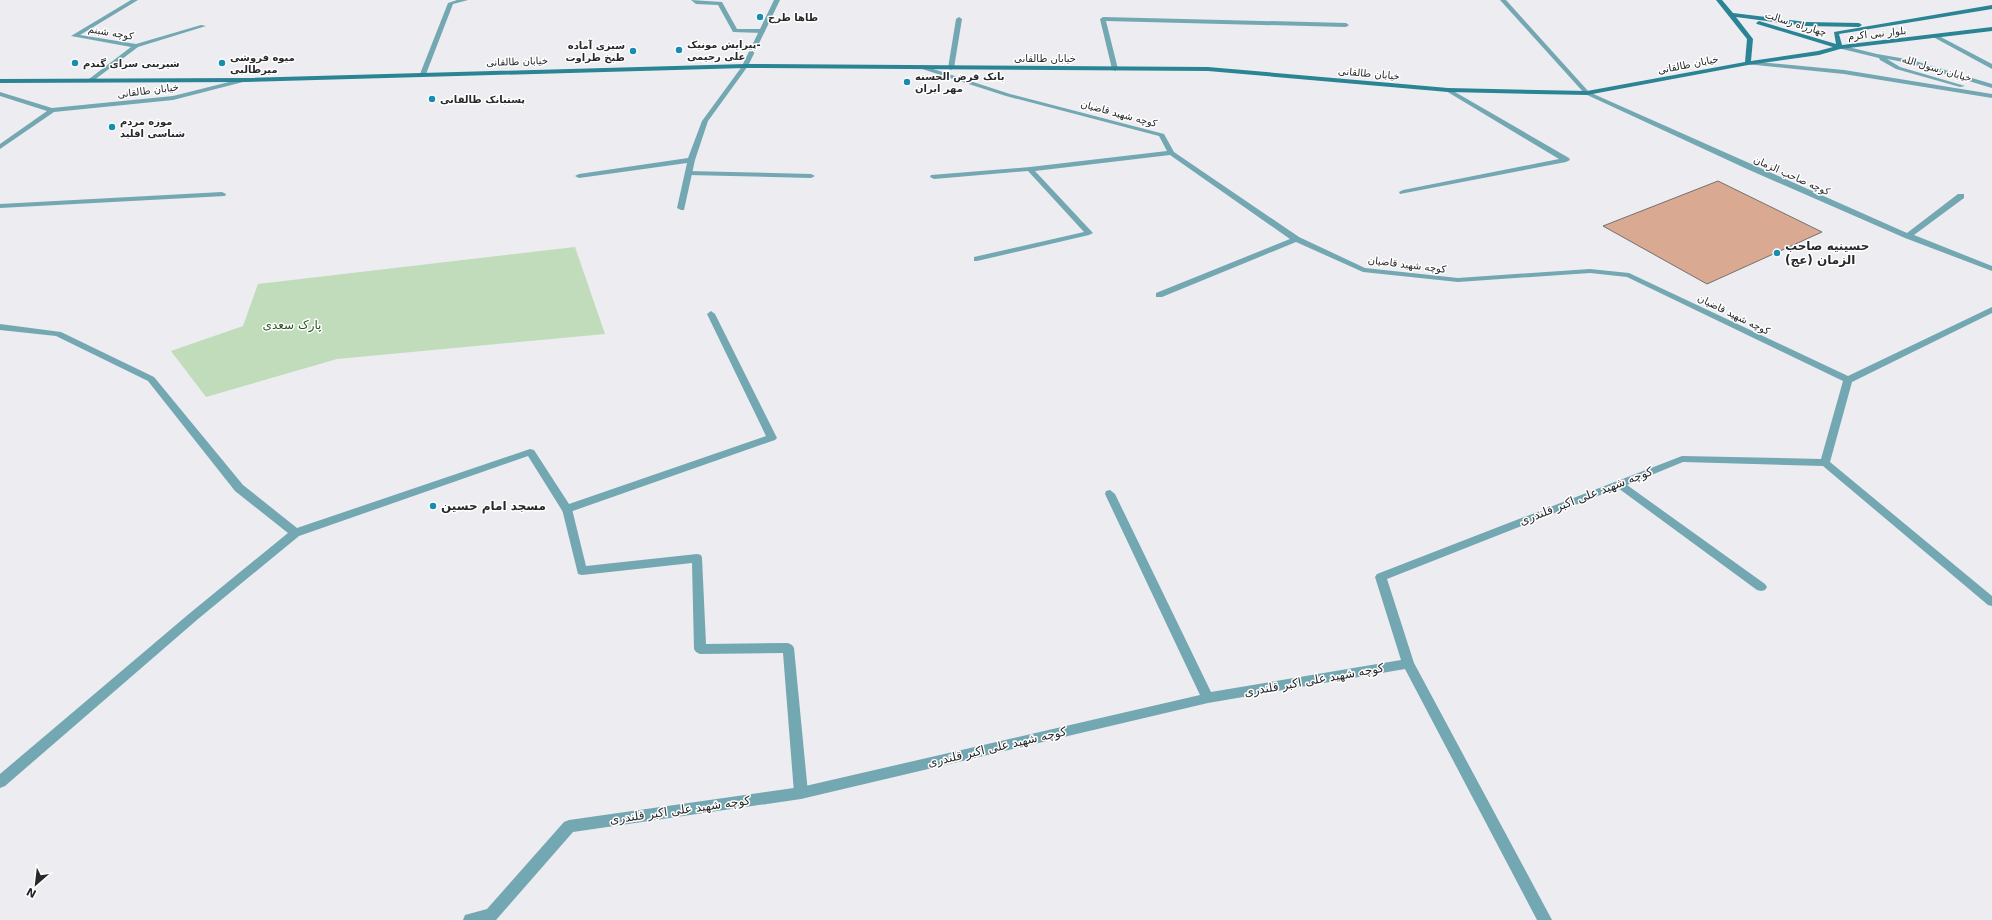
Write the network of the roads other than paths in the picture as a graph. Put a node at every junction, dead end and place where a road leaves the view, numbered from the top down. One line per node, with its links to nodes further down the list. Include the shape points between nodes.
1 (135, 0): 16 (street, کوچه شبنم, via 74,36)
2 (465, 0): 25 (street, via 451,3)
3 (694, 0): 14 (street, via 720,3 735,31)
4 (777, 0): 14 (street)
5 (1502, 0): 31 (street)
6 (1719, 0): 8 (main road)
7 (1992, 8): 11 (main road, بلوار نبی اکرم)
8 (1732, 15): 11 (main road, via 1806,24); 17 (main road, چهارراه رسالت); 19 (main road, via 1750,40)
9 (959, 18): 23 (street)
10 (1346, 25): 24 (street, via 1103,19)
11 (1880, 25): 17 (main road, بلوار نبی اکرم, via 1836,33)
12 (203, 26): 16 (street)
13 (1992, 29): 15 (main road, بلوار نبی اکرم)
14 (762, 31): 20 (street)
15 (1937, 37): 17 (main road, بلوار نبی اکرم); 22 (street)
16 (136, 46): 26 (street, کوچه شبنم)
17 (1840, 47): 18 (street, چهارراه رسالت); 19 (main road, خیابان طالقانی)
18 (1877, 56): 29 (street, خیابان رسول الله, via 1910,61); 33 (street, خیابان رسول الله, via 1898,68)
19 (1748, 63): 31 (main road, خیابان طالقانی); 33 (street, via 1844,72)
20 (745, 66): 21 (main road, خیابان طالقانی); 25 (main road, خیابان طالقانی); 37 (street, via 705,121)
21 (921, 67): 23 (main road, خیابان طالقانی); 36 (street, کوچه شهید قاضیان, via 1008,95 1162,135)
22 (1992, 67)
23 (951, 68): 24 (main road, خیابان طالقانی)
24 (1115, 69): 30 (main road, خیابان طالقانی, via 1208,70)
25 (423, 74): 27 (main road, خیابان طالقانی)
26 (91, 80): 27 (main road, خیابان طالقانی); 28 (main road, خیابان طالقانی)
27 (244, 80): 34 (street, خیابان طالقانی, via 173,98)
28 (0, 81)
29 (1992, 86)
30 (1448, 90): 31 (main road, خیابان طالقانی); 43 (street, via 1566,160)
31 (1587, 93): 48 (street, کوچه صاحب الزمان)
32 (0, 94): 34 (street)
33 (1992, 95)
34 (52, 110): 35 (street)
35 (0, 147)
36 (1171, 153): 38 (street); 49 (street, کوچه شهید قاضیان)
37 (691, 160): 39 (street); 40 (street)
38 (1030, 169): 42 (street); 50 (street, via 1089,233)
39 (688, 173): 41 (street); 47 (street)
40 (579, 176)
41 (811, 176)
42 (934, 177)
43 (1403, 192)
44 (222, 194): 46 (street)
45 (1961, 196): 48 (street)
46 (0, 206)
47 (681, 208)
48 (1908, 236): 51 (street, کوچه صاحب الزمان)
49 (1296, 239): 52 (street); 56 (street, کوچه شهید قاضیان, via 1363,270 1458,280 1590,271 1629,275)
50 (977, 259)
51 (1992, 269)
52 (1159, 295)
53 (1992, 310): 56 (street)
54 (711, 314): 60 (street, via 772,438)
55 (0, 327): 61 (street, via 58,334 151,379 239,488)
56 (1848, 380): 57 (street)
57 (1825, 463): 58 (street, کوچه شهید علی اکبر قلندری, via 1682,459); 63 (street)
58 (1619, 484): 62 (street); 64 (street, کوچه شهید علی اکبر قلندری, via 1381,577)
59 (1110, 494): 65 (street)
60 (567, 508): 61 (street, via 530,452); 67 (street, via 582,571 697,558 700,649 788,648)
61 (295, 533): 66 (street)
62 (1761, 587)
63 (1992, 602)
64 (1408, 664): 65 (street, کوچه شهید علی اکبر قلندری); 70 (street)
65 (1208, 698): 67 (street, کوچه شهید علی اکبر قلندری)
66 (0, 782)
67 (801, 792): 68 (street, کوچه شهید علی اکبر قلندری, via 569,826)
68 (491, 918): 69 (street, کوچه شهید علی اکبر قلندری)
69 (470, 920)
70 (1545, 920)

